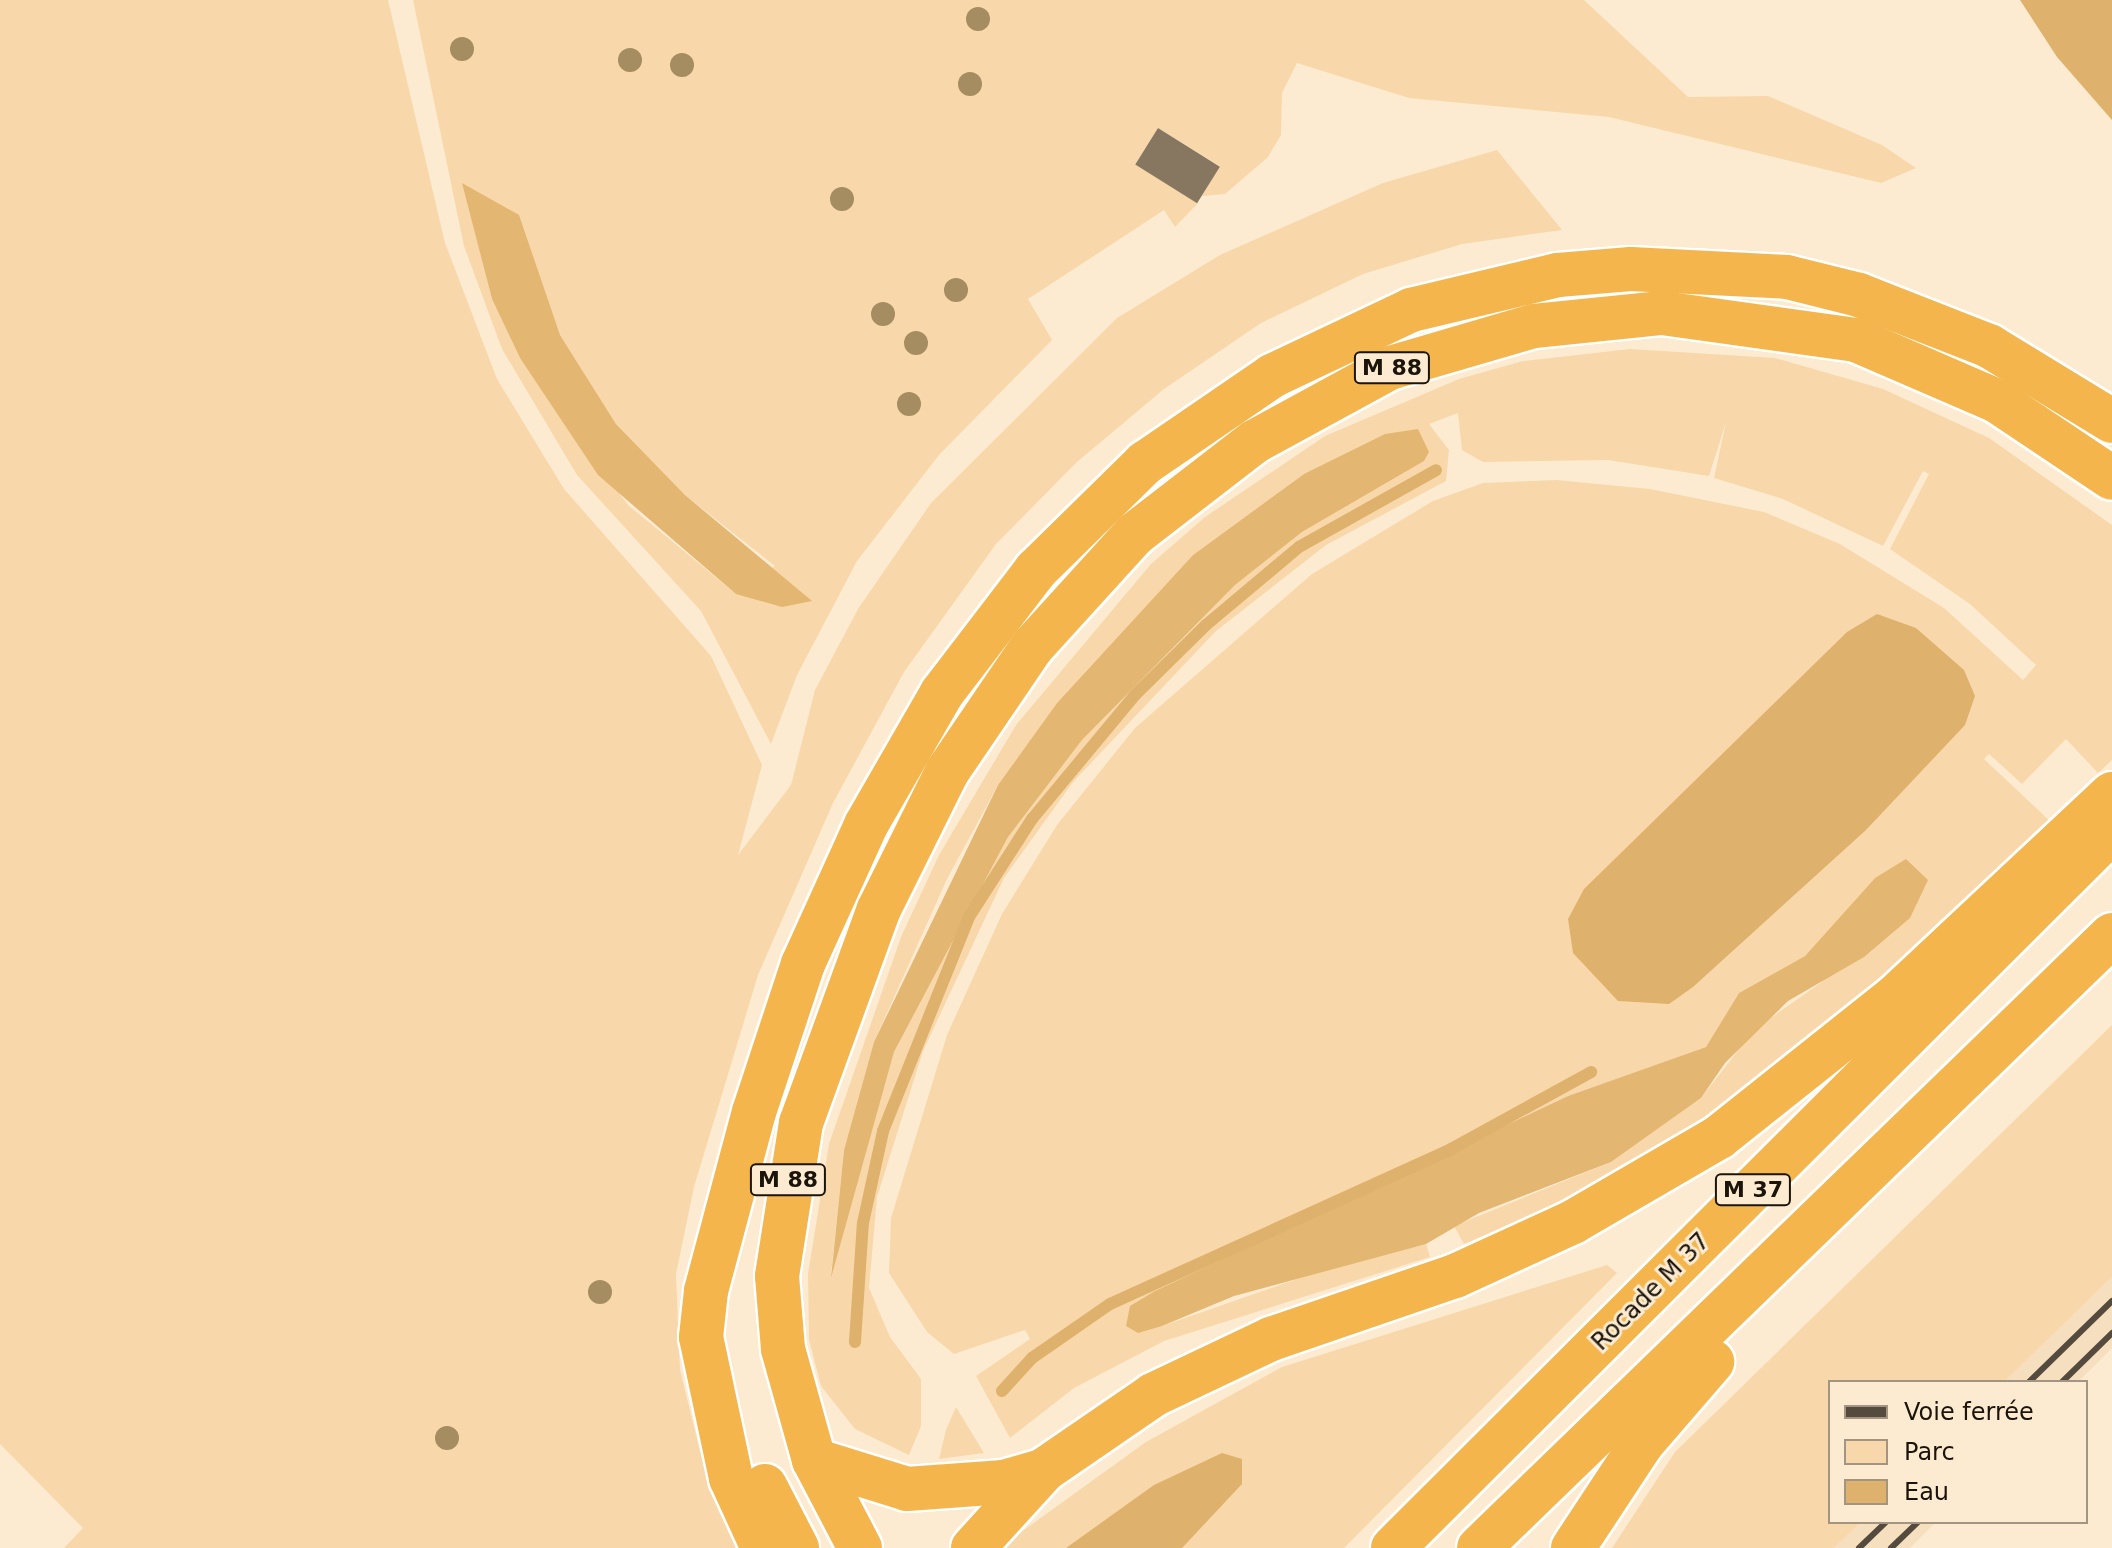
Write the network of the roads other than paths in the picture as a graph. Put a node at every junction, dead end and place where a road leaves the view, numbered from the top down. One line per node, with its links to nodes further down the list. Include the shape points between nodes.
1 (2112, 421): 6 (highway, M 88, via 2063,387 1932,320 1787,277 1711,269 1558,275 1483,289 1411,310 1272,376 1205,417 1090,513 942,693 866,825 813,940)
2 (2112, 478): 8 (highway, M 88, via 1997,401 1856,340 1662,313 1534,326 1390,368 1318,403 1195,484 1081,589 986,711 910,840 850,979 801,1123 777,1276 783,1349)
3 (2112, 794): 9 (highway, via 1883,1007 1719,1137 1573,1222 1455,1276 1271,1339 1153,1395)
4 (2112, 831): 14 (highway, Rocade M 37 / M 37)
5 (2112, 935): 7 (highway, M 37)
6 (729, 1213): 10 (highway, via 701,1337 731,1478); 11 (highway, M 88, via 725,1293 739,1408 761,1474)
7 (1810, 1229): 15 (highway, M 37); 16 (highway, via 1799,1276 1679,1396)
8 (814, 1460): 9 (highway, via 907,1489 1004,1482); 12 (highway, M 88)
9 (1044, 1470): 13 (highway)
10 (763, 1548)
11 (797, 1548)
12 (860, 1548)
13 (973, 1548)
14 (1393, 1548)
15 (1479, 1548)
16 (1573, 1548)

